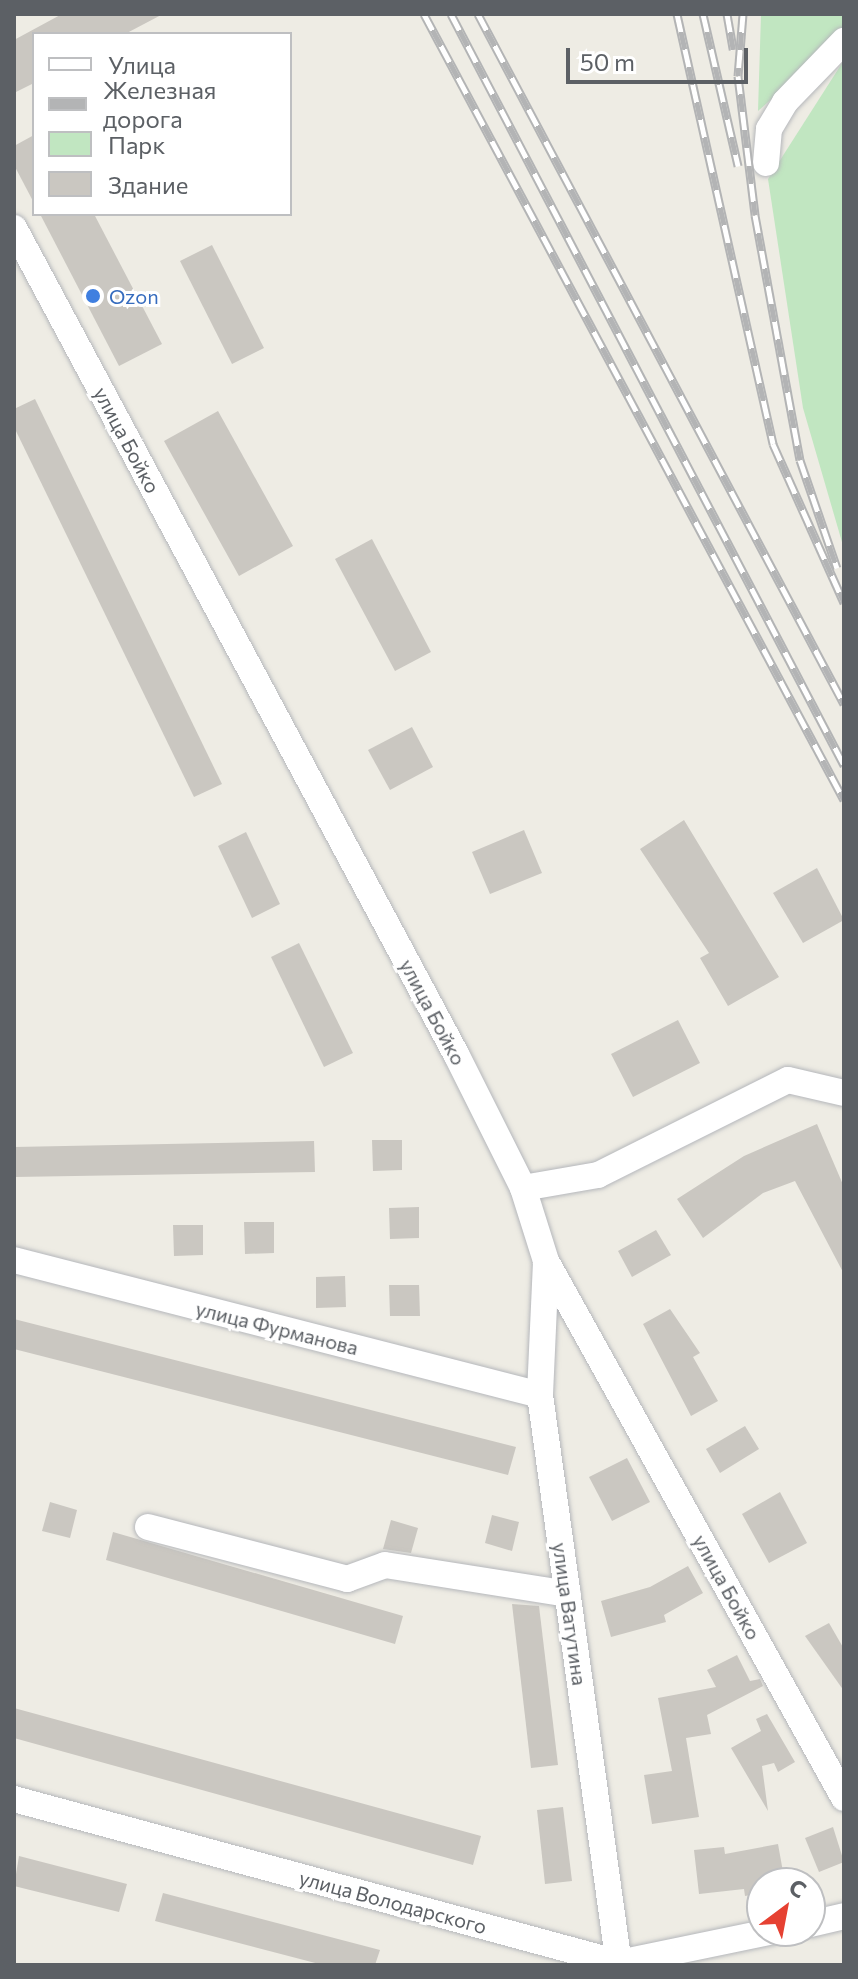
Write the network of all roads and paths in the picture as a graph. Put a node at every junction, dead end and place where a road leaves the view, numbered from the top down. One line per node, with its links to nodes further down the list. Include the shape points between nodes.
1 (844, 41): 2 (street, via 785,102 769,129)
2 (766, 163)
3 (14, 228): 5 (street, улица Бойко)
4 (844, 1093): 5 (street, via 788,1080 598,1175)
5 (523, 1188): 7 (street, улица Бойко)
6 (14, 1260): 8 (street, улица Фурманова)
7 (546, 1261): 8 (street, улица Ватутина); 11 (street, улица Бойко)
8 (540, 1395): 10 (street, улица Ватутина)
9 (148, 1527): 10 (street, via 347,1579 385,1565)
10 (568, 1594): 14 (street, улица Ватутина)
11 (844, 1798)
12 (14, 1799): 14 (street, улица Володарского)
13 (746, 1937): 14 (street, улица Володарского)
14 (619, 1964)

